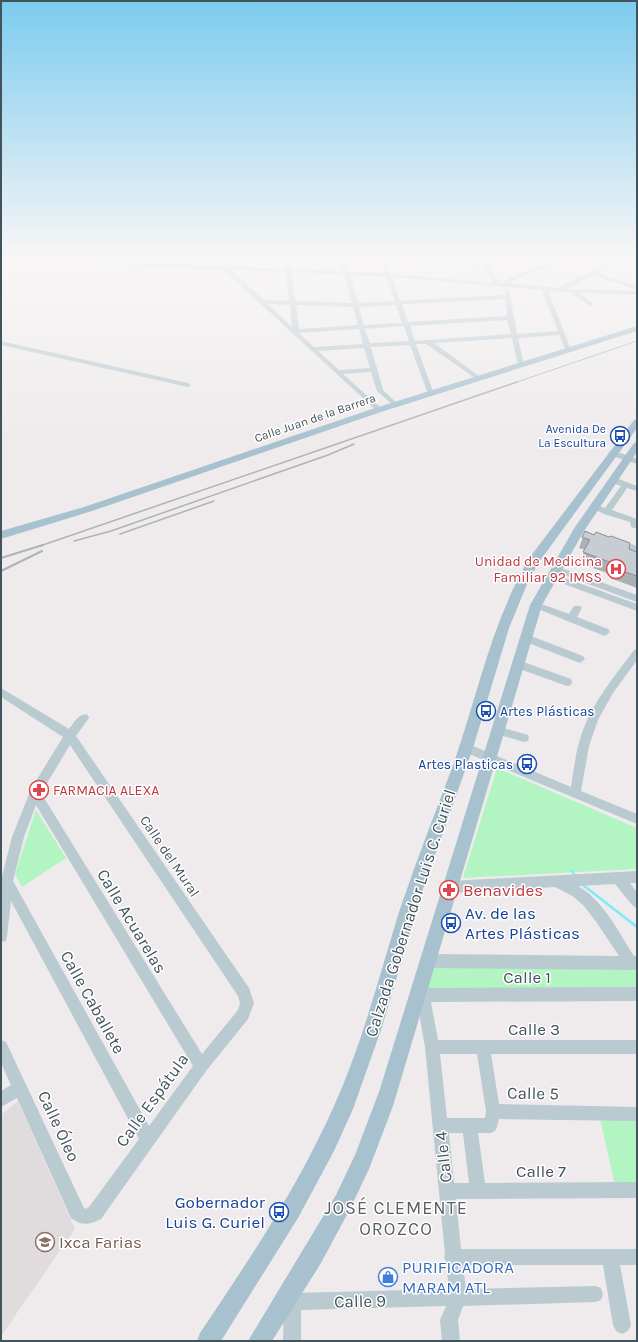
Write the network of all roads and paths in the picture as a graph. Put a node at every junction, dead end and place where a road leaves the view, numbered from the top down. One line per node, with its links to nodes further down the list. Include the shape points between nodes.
1 (279, 318): 10 (street)
2 (294, 318): 10 (street)
3 (358, 318): 8 (street)
4 (403, 318): 7 (street)
5 (510, 318): 7 (street); 12 (street)
6 (555, 318): 11 (street)
7 (405, 325): 8 (street); 15 (street)
8 (361, 327): 10 (street); 16 (street)
9 (637, 328): 18 (main road, Calle Juan de la Barrera)
10 (295, 331): 17 (street)
11 (561, 333): 12 (street); 18 (street)
12 (514, 336): 13 (street); 19 (street)
13 (428, 342): 15 (street); 22 (street)
14 (1, 343): 23 (street)
15 (412, 343): 16 (street); 24 (street)
16 (367, 346): 17 (street); 20 (street)
17 (313, 349): 21 (street)
18 (568, 350): 19 (main road, Calle Juan de la Barrera)
19 (521, 365): 22 (main road, Calle Juan de la Barrera)
20 (374, 370): 21 (street); 25 (street, via 380,391)
21 (338, 372): 26 (street)
22 (478, 378): 24 (main road, Calle Juan de la Barrera)
23 (188, 384)
24 (431, 394): 25 (main road, Calle Juan de la Barrera)
25 (396, 405): 26 (main road, Calle Juan de la Barrera)
26 (378, 410): 36 (main road, Calle Juan de la Barrera, via 85,510)
27 (637, 422): 28 (main road, Calzada Gobernador Luis C. Curiel)
28 (614, 450): 29 (street); 56 (main road, Calzada Gobernador Luis C. Curiel, via 523,578 510,607)
29 (634, 455): 30 (main road, Calzada Gobernador Luis C. Curiel)
30 (613, 480): 31 (street); 33 (main road, Calzada Gobernador Luis C. Curiel)
31 (626, 485): 32 (street); 34 (street)
32 (637, 489)
33 (594, 507): 34 (street); 39 (main road, Calzada Gobernador Luis C. Curiel, via 582,531)
34 (607, 512): 35 (street)
35 (636, 522)
36 (1, 534)
37 (608, 539): 38 (street)
38 (637, 549)
39 (553, 572): 40 (street); 41 (main road, Calzada Gobernador Luis C. Curiel); 43 (street)
40 (637, 599)
41 (536, 605): 44 (street); 46 (main road, Calzada Gobernador Luis C. Curiel)
42 (576, 608): 44 (street)
43 (637, 608)
44 (571, 619): 45 (street)
45 (605, 632)
46 (526, 638): 48 (street); 49 (main road, Calzada Gobernador Luis C. Curiel)
47 (637, 653): 59 (street, via 600,703 588,731)
48 (580, 659)
49 (518, 664): 50 (street); 53 (main road, Calzada Gobernador Luis C. Curiel)
50 (567, 682)
51 (1, 693): 54 (street, Calle del Mural)
52 (84, 718): 54 (street)
53 (497, 730): 55 (street); 57 (main road, Calzada Gobernador Luis C. Curiel)
54 (69, 735): 58 (street); 72 (street, Calle del Mural, via 244,993)
55 (524, 738)
56 (466, 748): 57 (street); 95 (main road, Calzada Gobernador Luis C. Curiel, via 416,888 357,1073 337,1122 311,1177)
57 (488, 758): 59 (street); 65 (main road, Calzada Gobernador Luis C. Curiel)
58 (35, 793): 63 (street, via 14,849); 77 (street, Calle Acuarelas)
59 (575, 794): 60 (street)
60 (637, 819)
61 (637, 877): 62 (street)
62 (618, 878): 64 (street); 66 (street)
63 (7, 882): 67 (street); 84 (street, Calle Caballete)
64 (556, 882): 65 (street); 69 (street, via 586,900)
65 (450, 887): 68 (main road, Calzada Gobernador Luis C. Curiel)
66 (637, 902)
67 (1, 936)
68 (428, 961): 69 (street, Calle 1); 71 (main road, Calzada Gobernador Luis C. Curiel)
69 (634, 963)
70 (637, 994): 71 (street, Calle 1)
71 (420, 995): 74 (street, Calle 4, via 427,1012); 96 (main road, Calzada Gobernador Luis C. Curiel, via 370,1144 343,1202)
72 (247, 1003): 77 (street, Calle Espátula, via 244,1014)
73 (1, 1047): 78 (street, Calle Óleo)
74 (432, 1047): 75 (street, Calle 3); 83 (street, Calle 4)
75 (483, 1047): 76 (street, Calle 3); 80 (street)
76 (637, 1048)
77 (200, 1066): 84 (street, Calle Espátula)
78 (20, 1088): 79 (street); 88 (street, Calle Óleo, via 77,1212)
79 (1, 1100)
80 (493, 1112): 81 (street, Calle 5); 82 (street, Calle 5, via 492,1125)
81 (637, 1114)
82 (469, 1125): 83 (street, Calle 5); 85 (street)
83 (440, 1126): 87 (street, Calle 4)
84 (147, 1138): 88 (street, Calle Espátula, via 95,1213)
85 (478, 1190): 86 (street, Calle 7); 87 (street, Calle 7)
86 (637, 1190)
87 (446, 1191): 89 (street, Calle 4)
88 (86, 1217)
89 (452, 1257): 90 (street); 93 (street, Calle 4)
90 (610, 1257): 91 (street); 94 (street)
91 (637, 1257)
92 (595, 1294): 93 (street, Calle 9)
93 (458, 1298): 97 (street, Calle 9, via 293,1302); 98 (street, via 449,1320)
94 (622, 1325)
95 (208, 1341)
96 (260, 1341)
97 (292, 1341)
98 (451, 1341)

